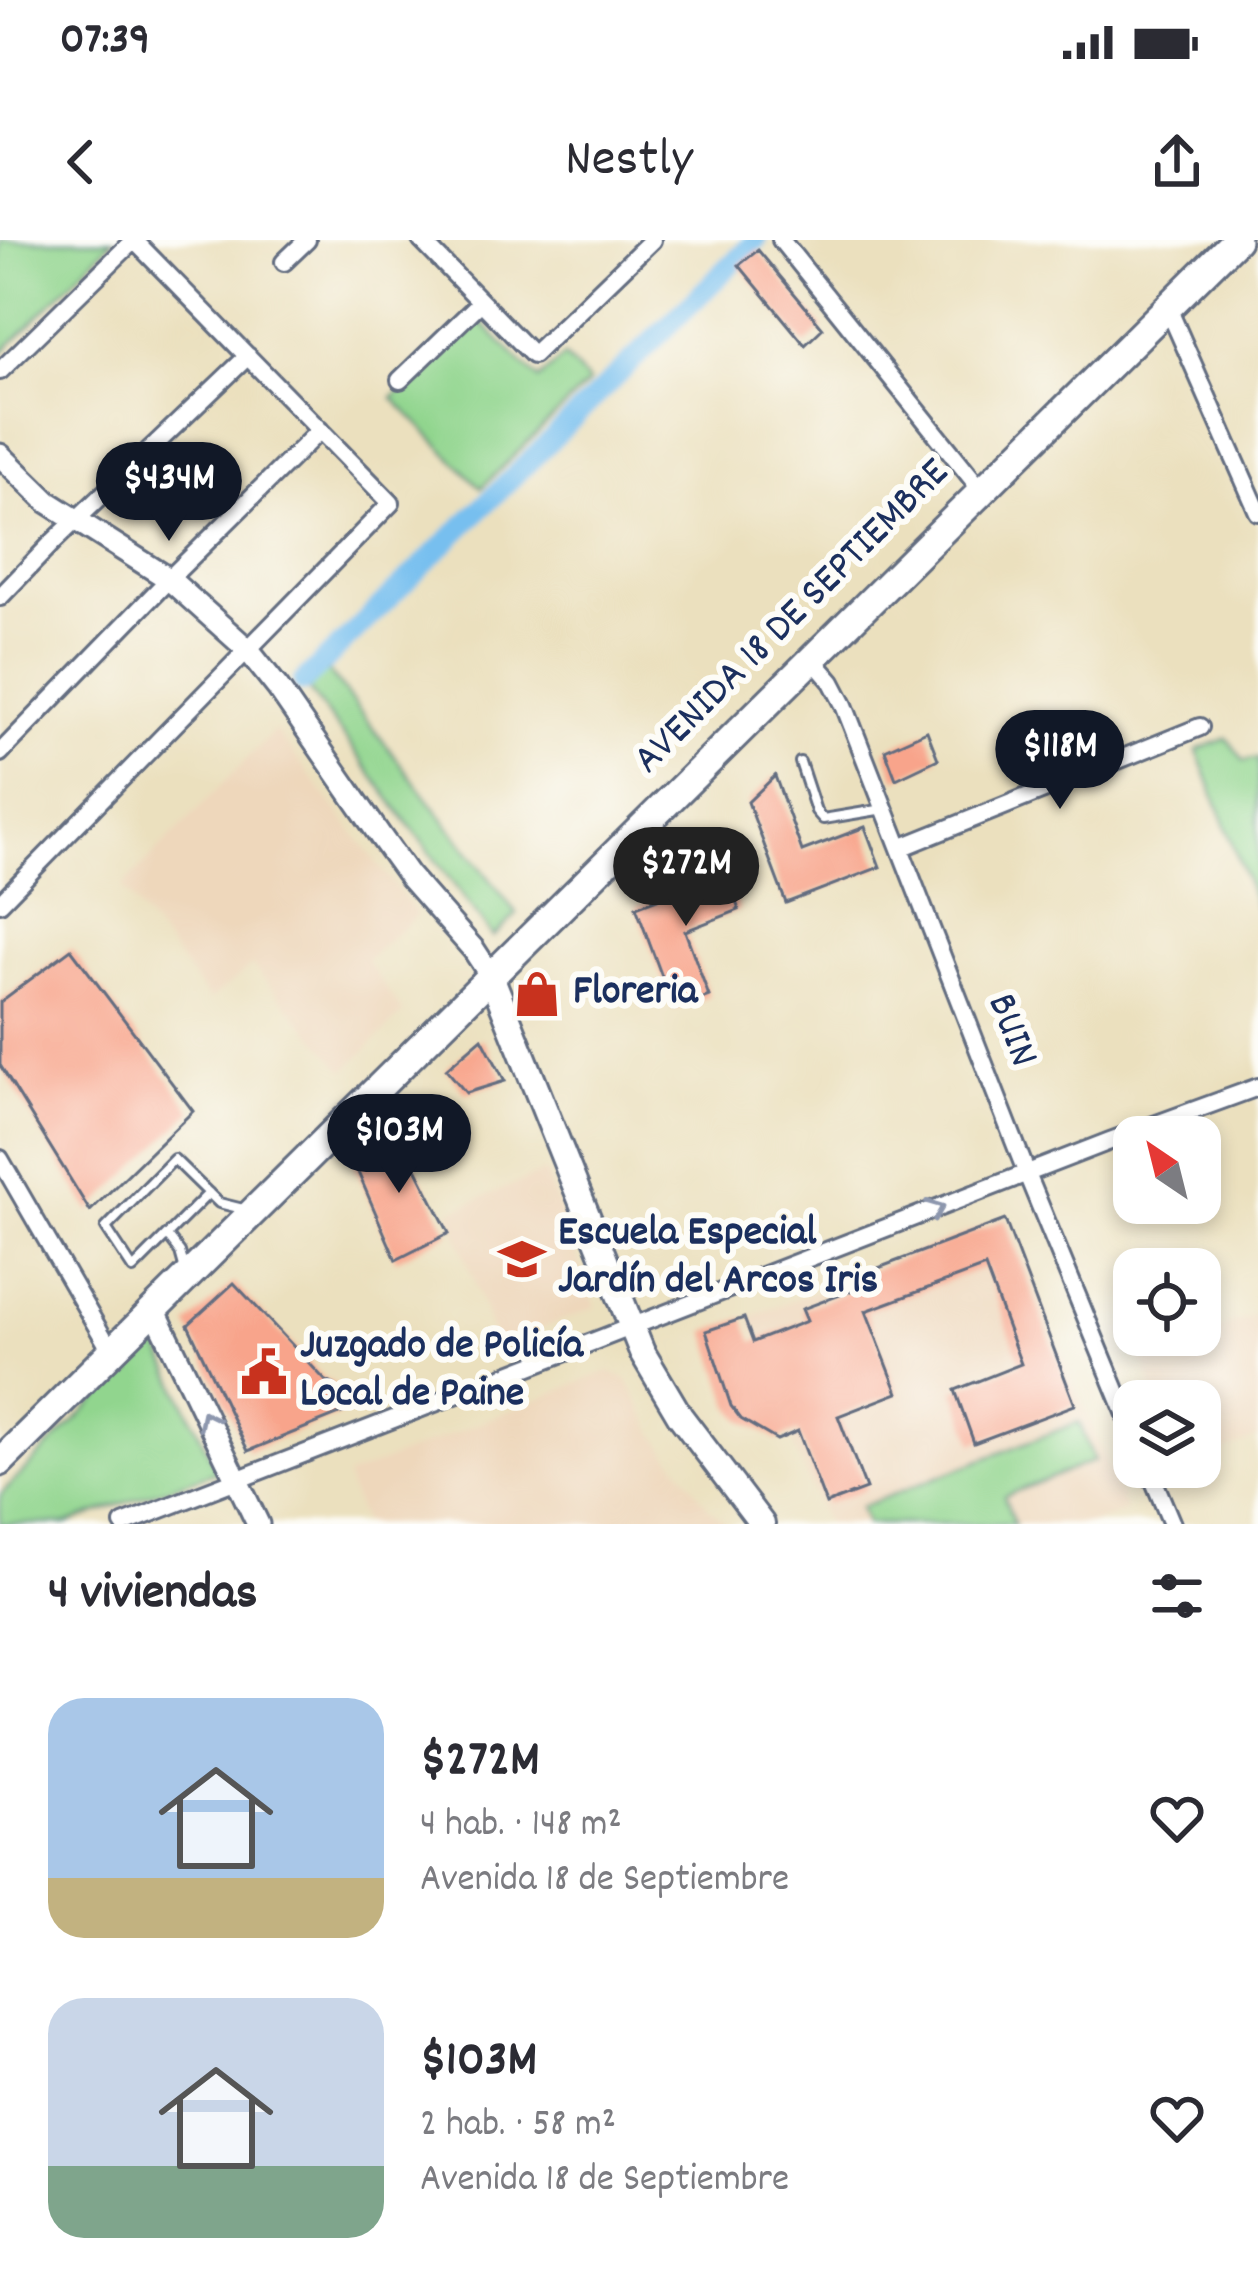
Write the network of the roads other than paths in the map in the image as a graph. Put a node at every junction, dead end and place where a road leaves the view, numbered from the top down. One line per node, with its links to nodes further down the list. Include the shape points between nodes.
1 (134, 240): 12 (street); 13 (street)
2 (307, 240): 9 (street)
3 (421, 240): 8 (street)
4 (449, 240): 8 (street)
5 (652, 240): 10 (street, via 533,355)
6 (781, 240): 17 (street)
7 (1236, 240): 11 (main road, AVENIDA 18 DE SEPTIEMBRE)
8 (434, 254): 10 (street)
9 (284, 262)
10 (481, 302): 14 (street)
11 (1168, 308): 17 (main road, AVENIDA 18 DE SEPTIEMBRE); 18 (street)
12 (248, 356): 15 (street); 19 (street)
13 (0, 371)
14 (400, 380)
15 (320, 430): 20 (street); 22 (street, via 392,503)
16 (0, 455): 19 (street)
17 (982, 491): 23 (main road, AVENIDA 18 DE SEPTIEMBRE)
18 (1258, 512)
19 (75, 521): 20 (street); 21 (street)
20 (169, 579): 22 (street); 25 (street)
21 (0, 597)
22 (247, 649): 29 (street); 30 (street)
23 (812, 659): 27 (street, BUIN, via 838,693); 30 (main road, AVENIDA 18 DE SEPTIEMBRE)
24 (1200, 727): 28 (street)
25 (0, 753)
26 (800, 762): 27 (lane, via 823,819)
27 (884, 809): 28 (street, BUIN)
28 (900, 848): 33 (street, BUIN)
29 (0, 903)
30 (491, 976): 35 (main road, AVENIDA 18 DE SEPTIEMBRE); 39 (main road)
31 (1258, 1087): 33 (street)
32 (0, 1159): 40 (street)
33 (1027, 1174): 39 (street, one-way to 33); 41 (street, BUIN)
34 (209, 1193): 35 (lane); 36 (lane); 36 (lane, via 174,1159 106,1228 133,1270)
35 (254, 1210): 37 (main road, AVENIDA 18 DE SEPTIEMBRE)
36 (167, 1235): 37 (lane)
37 (186, 1278): 38 (main road, AVENIDA 18 DE SEPTIEMBRE)
38 (154, 1309): 40 (main road, AVENIDA 18 DE SEPTIEMBRE); 43 (street, one-way to 38)
39 (632, 1328): 43 (street); 47 (main road, via 668,1398)
40 (111, 1351): 42 (main road, AVENIDA 18 DE SEPTIEMBRE)
41 (1113, 1383)
42 (0, 1462)
43 (237, 1482): 45 (street); 46 (street)
44 (1157, 1488): 48 (street)
45 (123, 1524)
46 (258, 1524)
47 (763, 1524)
48 (1172, 1524)

